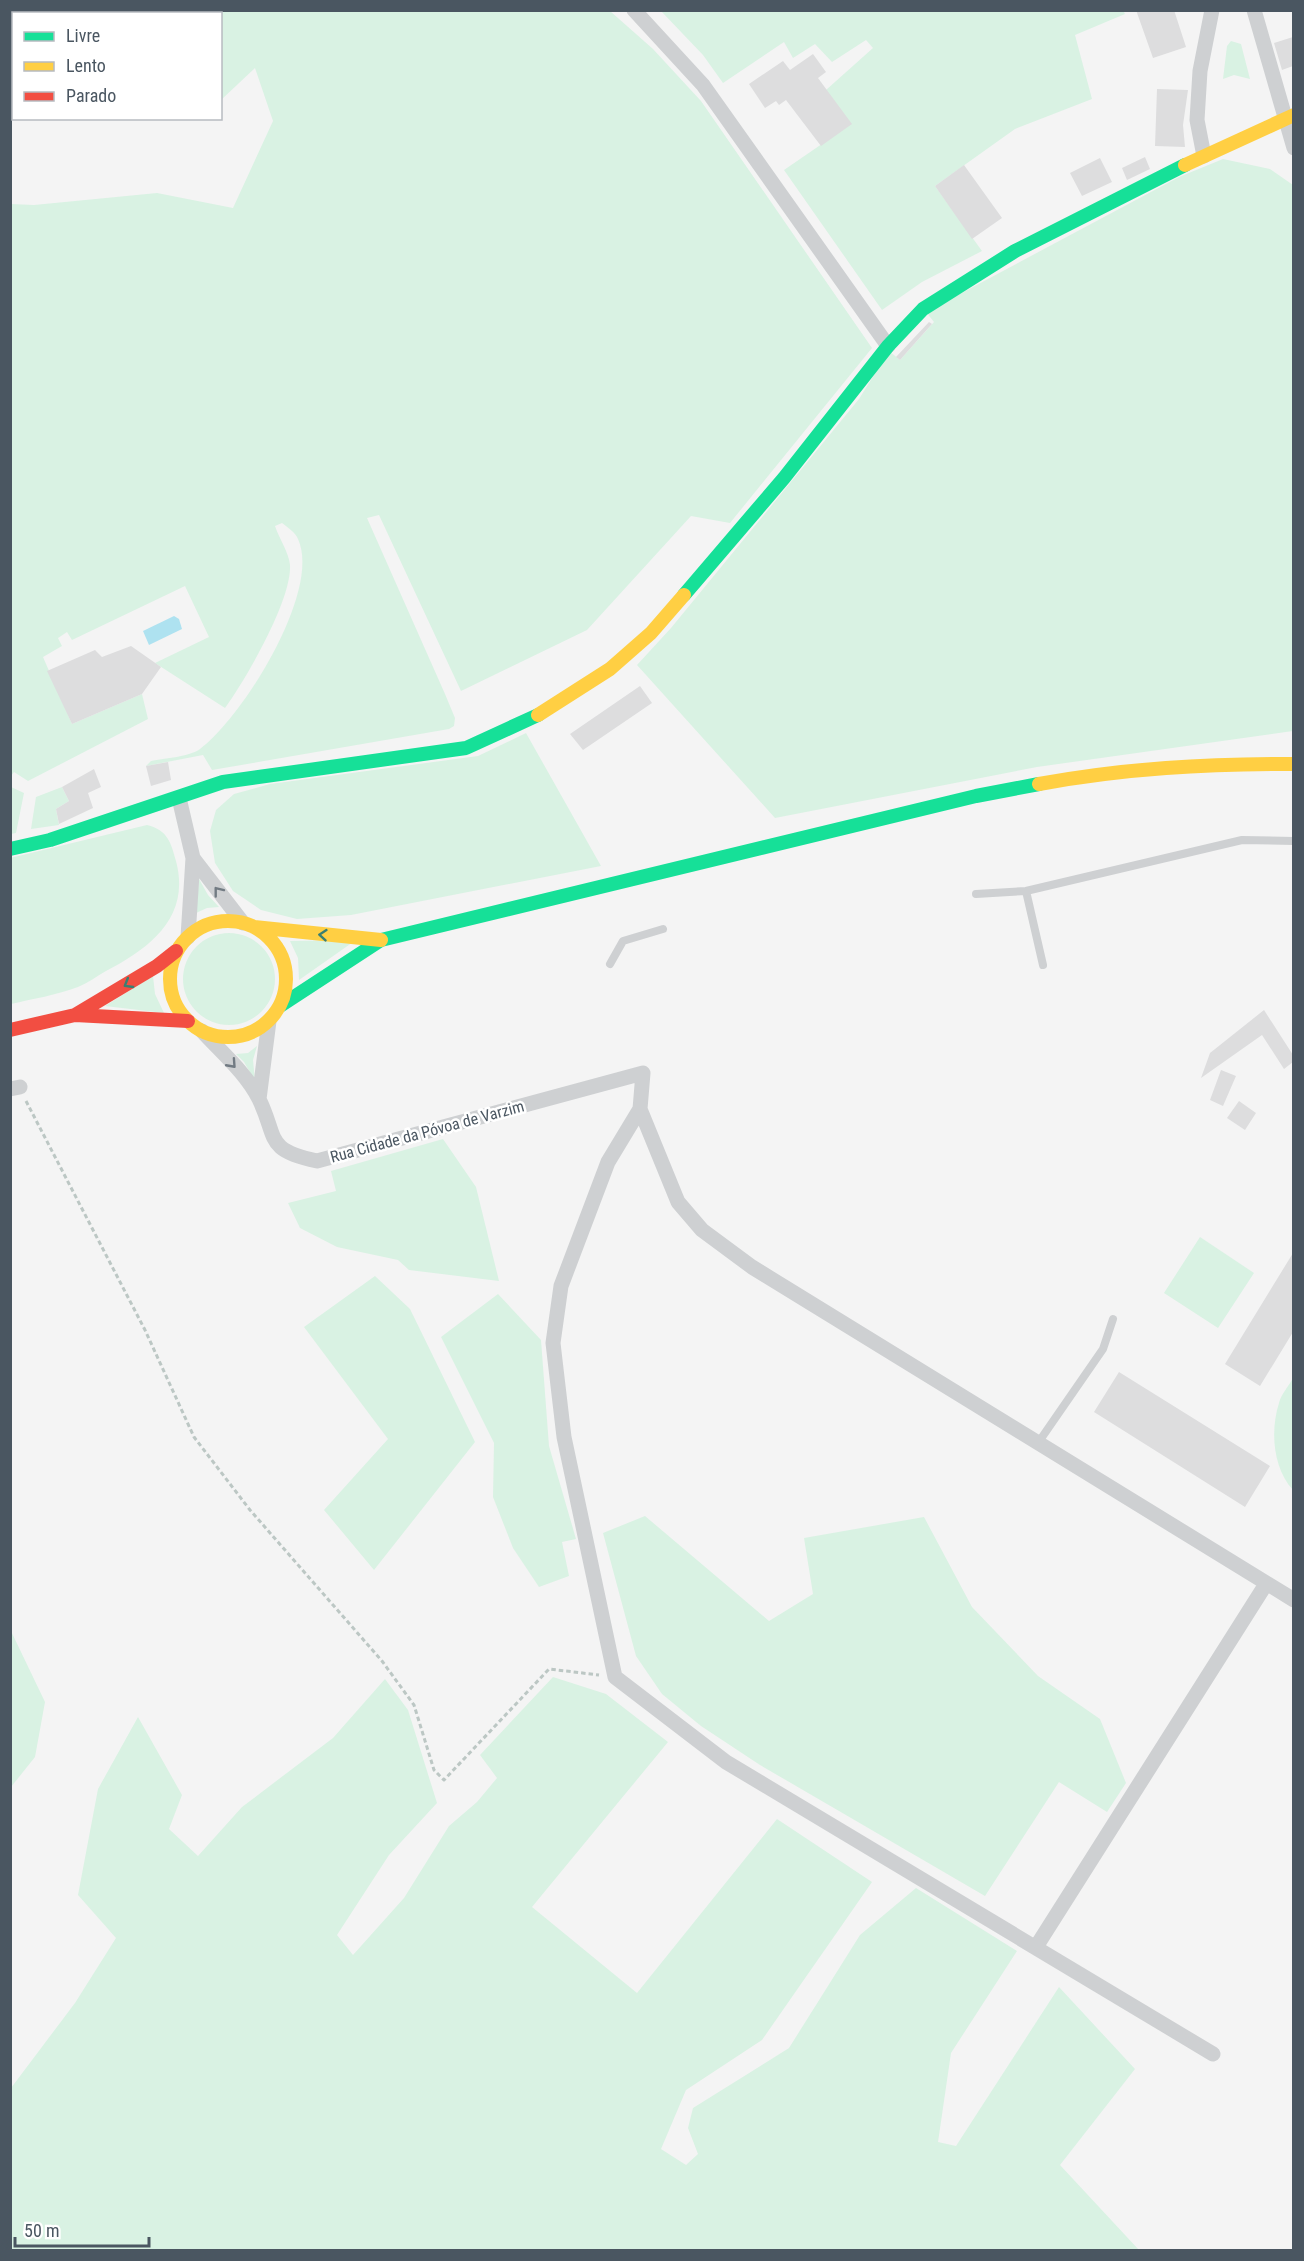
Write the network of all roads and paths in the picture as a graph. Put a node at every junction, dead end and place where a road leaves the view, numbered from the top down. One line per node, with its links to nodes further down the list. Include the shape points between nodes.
1 (634, 10): 7 (street, via 703,85)
2 (1212, 10): 6 (street, via 1200,71 1197,120)
3 (1254, 10): 4 (street)
4 (1289, 118): 5 (street); 6 (main road)
5 (1293, 148)
6 (1204, 156): 7 (main road, via 1015,251 923,309)
7 (888, 345): 9 (main road, via 784,478 658,625 601,675 527,722 466,748 223,782)
8 (1293, 766): 18 (main road, via 1151,767 1021,786)
9 (179, 798): 11 (main road); 12 (street)
10 (1293, 841): 13 (lane, via 1242,840)
11 (10, 849)
12 (193, 858): 15 (street, one-way to 12); 17 (street)
13 (1026, 891): 14 (lane); 21 (lane)
14 (976, 894)
15 (249, 925): 17 (main road, via 217,923); 18 (main road, one-way to 15); 22 (main road, via 273,942 285,970)
16 (663, 929): 20 (lane, via 623,941)
17 (188, 937): 19 (main road)
18 (381, 940): 22 (main road)
19 (176, 951): 23 (main road, one-way to 23); 24 (main road, via 171,962 170,989)
20 (610, 964)
21 (1043, 965)
22 (280, 1006): 25 (main road)
23 (75, 1015): 24 (main road); 26 (main road)
24 (188, 1021): 27 (main road)
25 (269, 1021): 27 (main road, via 237,1036); 29 (street)
26 (10, 1030)
27 (202, 1031): 29 (street, Rua Cidade da Póvoa de Varzim, one-way to 29)
28 (15, 1088): 35 (path, via 145,1330 194,1437 250,1510 382,1661 414,1705 434,1770 444,1780 549,1669)
29 (259, 1099): 30 (street, Rua Cidade da Póvoa de Varzim, via 272,1138 292,1156 317,1161 643,1073)
30 (640, 1109): 32 (street, via 678,1202 702,1230 752,1267); 35 (street, via 608,1162 561,1286 553,1343 564,1437)
31 (1113, 1319): 32 (lane, via 1102,1349)
32 (1038, 1443): 33 (street)
33 (1266, 1584): 34 (street); 36 (street)
34 (1293, 1600)
35 (615, 1677): 36 (street, via 726,1762)
36 (1036, 1947): 37 (street)
37 (1213, 2054)

